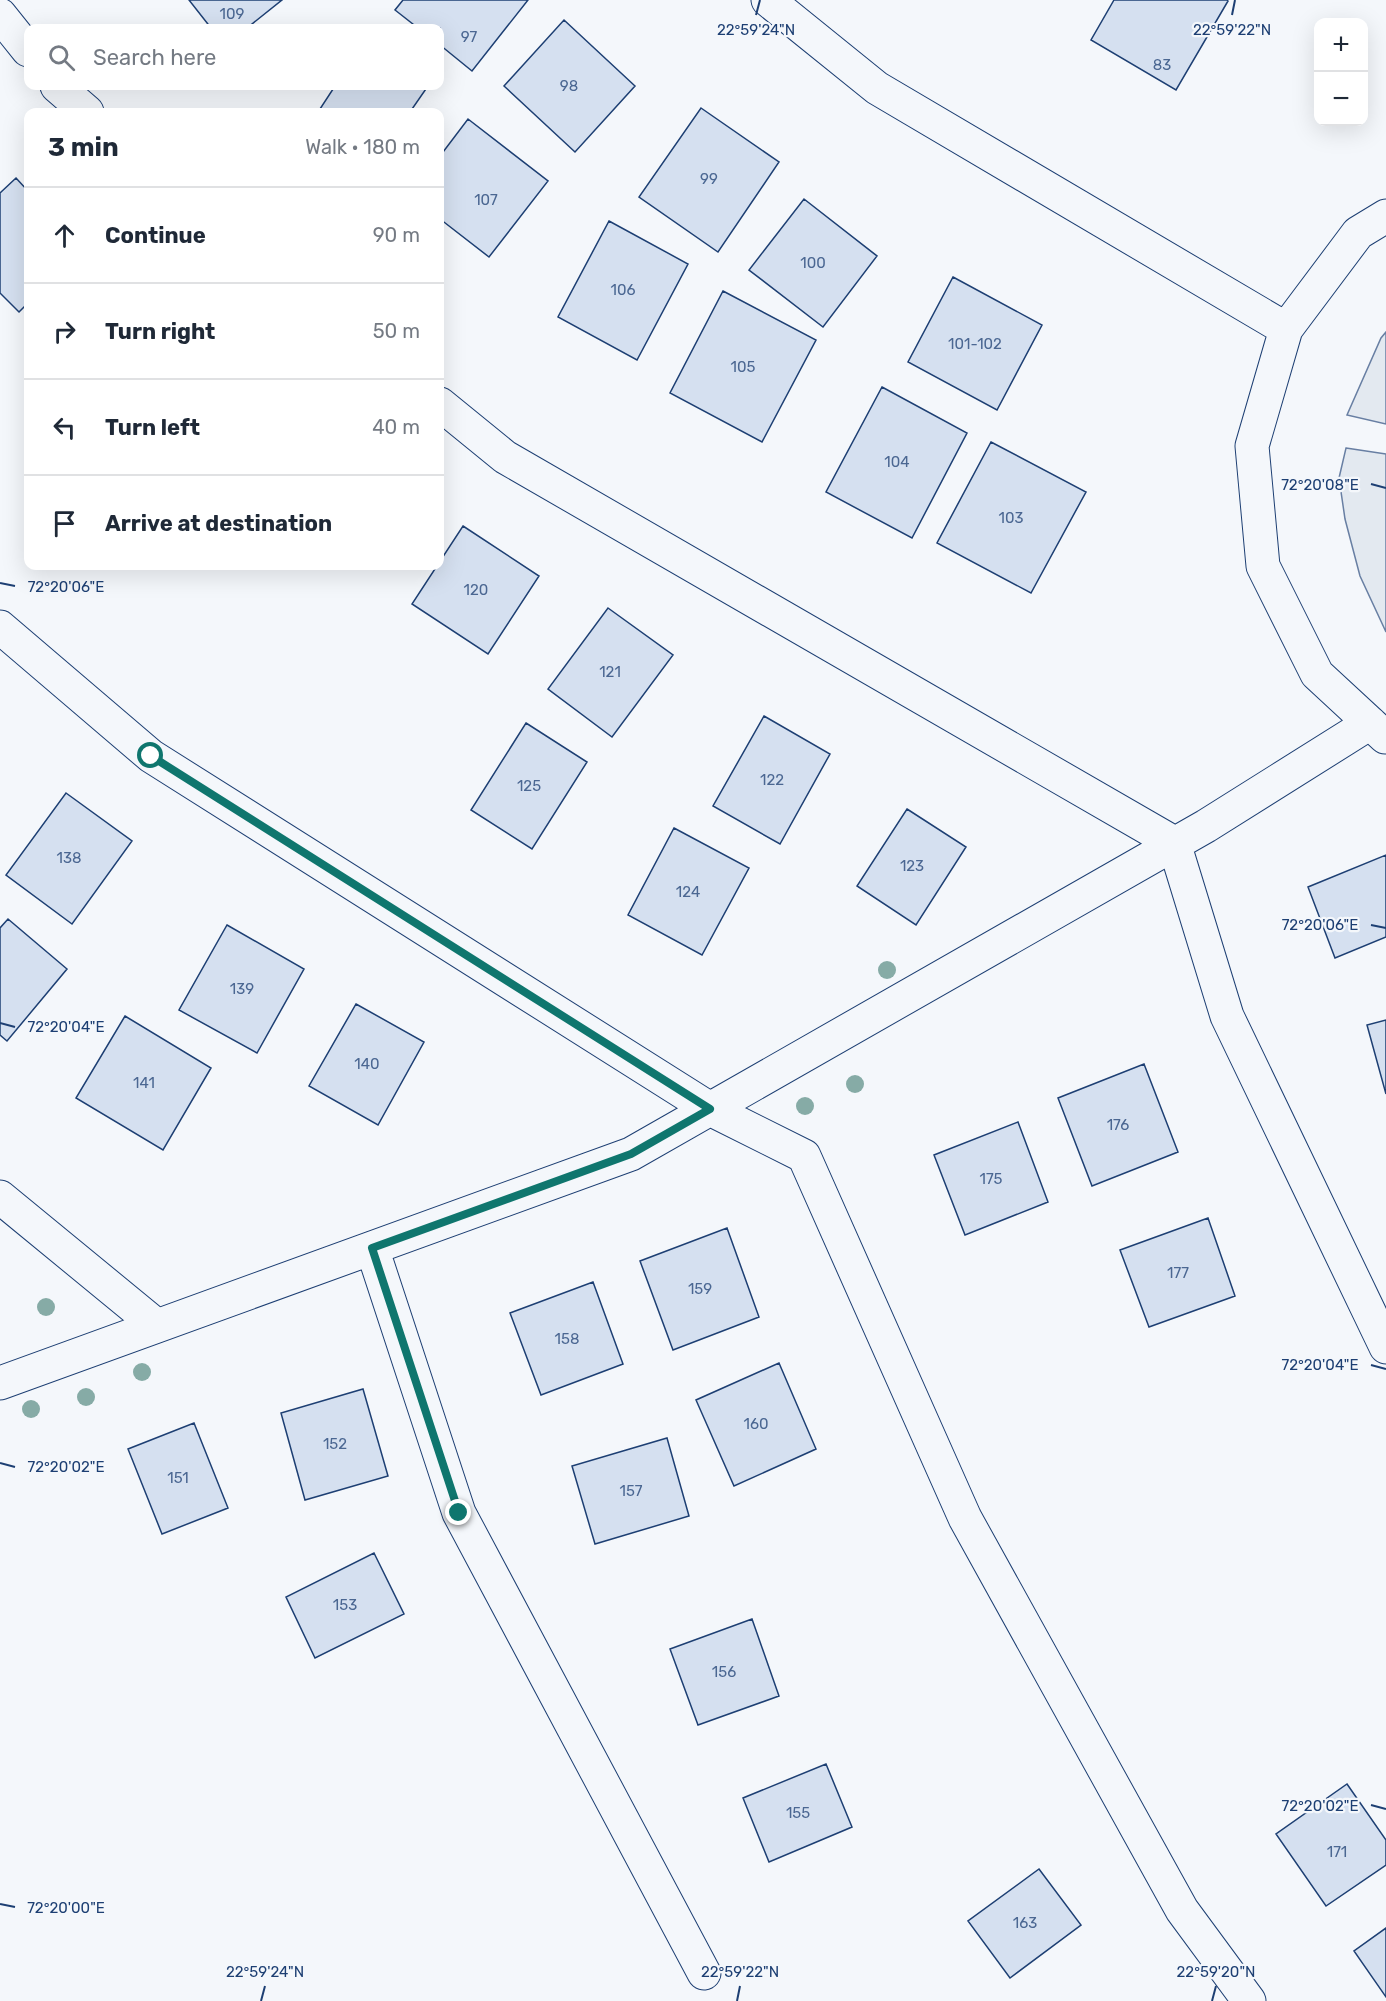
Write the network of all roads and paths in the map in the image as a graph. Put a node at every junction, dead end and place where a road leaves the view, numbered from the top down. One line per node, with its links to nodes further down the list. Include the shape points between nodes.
1 (768, 0): 7 (street, via 877,88)
2 (0, 15): 3 (street)
3 (24, 45)
4 (62, 90): 5 (street)
5 (82, 108)
6 (1386, 216): 7 (street, via 1358,233)
7 (1286, 329): 10 (street, via 1252,446 1263,566 1317,674)
8 (444, 407): 11 (street, via 505,457)
9 (0, 627): 12 (street, via 151,756)
10 (1378, 730): 11 (street)
11 (1174, 843): 12 (street); 16 (street, via 1227,1016)
12 (710, 1109): 14 (street, via 631,1154); 19 (street, via 804,1156 965,1518 1182,1910)
13 (0, 1197): 15 (street)
14 (372, 1248): 15 (street); 18 (street, via 459,1513)
15 (157, 1326): 17 (street)
16 (1386, 1347)
17 (0, 1383)
18 (704, 1973)
19 (1249, 2001)

